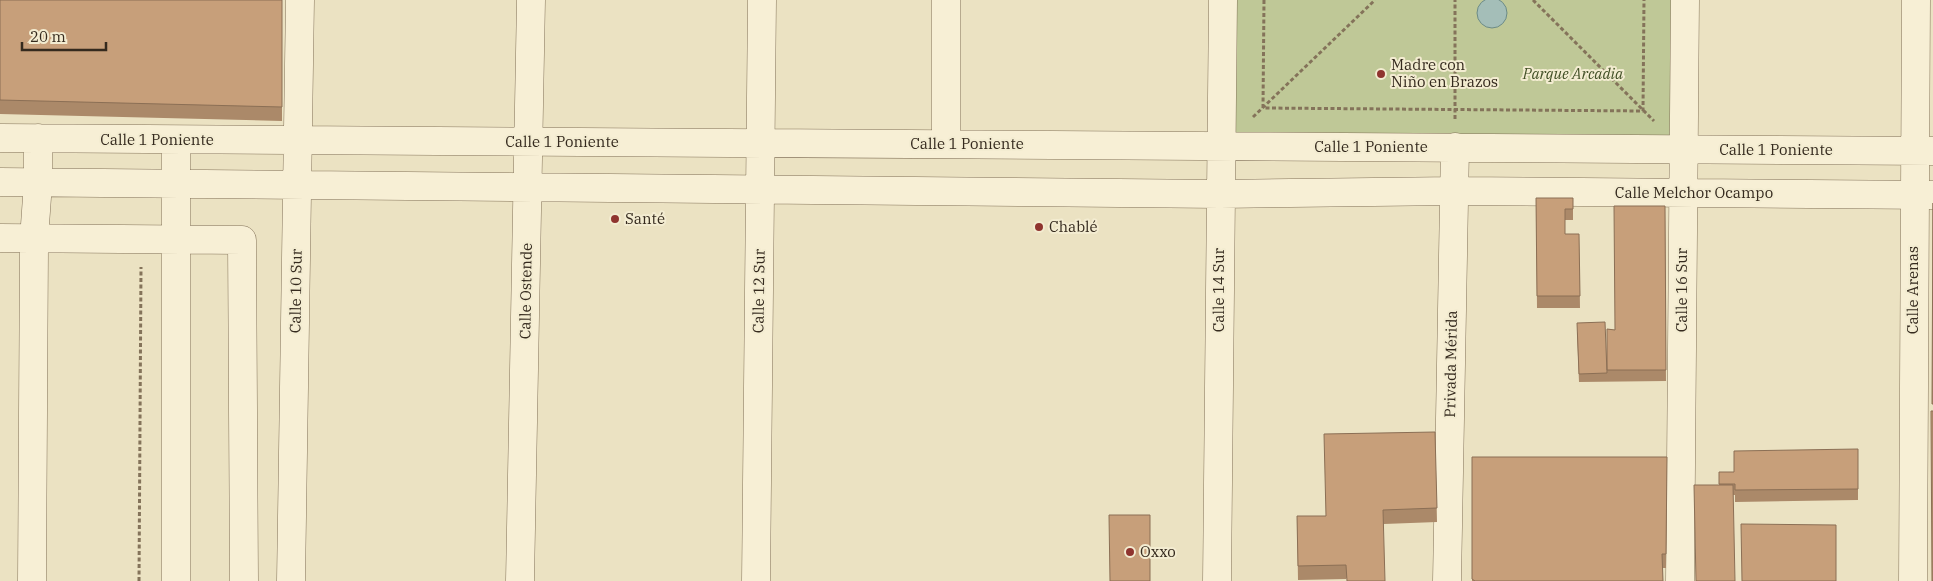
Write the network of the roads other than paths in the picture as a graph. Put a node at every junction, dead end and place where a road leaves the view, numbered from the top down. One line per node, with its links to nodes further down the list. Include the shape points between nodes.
1 (300, 0): 11 (street, Calle 10 Sur)
2 (531, 0): 12 (street, Calle Ostende)
3 (762, 0): 13 (street, Calle 12 Sur)
4 (946, 0): 14 (street)
5 (1223, 0): 15 (street, Calle 14 Sur)
6 (1685, 0): 17 (street, Calle 16 Sur)
7 (1916, 0): 18 (street, Calle Arenas)
8 (0, 138): 9 (street, Calle 1 Poniente)
9 (38, 138): 10 (street, Calle 1 Poniente); 20 (street)
10 (176, 140): 11 (street, Calle 1 Poniente); 21 (street)
11 (298, 140): 12 (street, Calle 1 Poniente); 22 (street, Calle 10 Sur)
12 (529, 141): 13 (street, Calle 1 Poniente); 23 (street, Calle Ostende)
13 (761, 143): 14 (street, Calle 1 Poniente); 24 (street, Calle 12 Sur)
14 (946, 144): 15 (street, Calle 1 Poniente)
15 (1221, 146): 16 (street, Calle 1 Poniente); 26 (street, Calle 14 Sur)
16 (1455, 147): 17 (street, Calle 1 Poniente); 25 (street, Privada Mérida)
17 (1683, 149): 18 (street, Calle 1 Poniente); 27 (street, Calle 16 Sur)
18 (1923, 151): 28 (street, Calle Arenas)
19 (0, 182): 20 (street)
20 (38, 183): 21 (street); 30 (street)
21 (176, 184): 22 (street); 31 (street)
22 (298, 185): 23 (street); 35 (street, Calle 10 Sur)
23 (528, 188): 24 (street); 36 (street, Calle Ostende)
24 (760, 190): 26 (street); 37 (street, Calle 12 Sur)
25 (1455, 191): 26 (street); 27 (street, Calle Melchor Ocampo); 39 (street, Privada Mérida)
26 (1220, 194): 38 (street, Calle 14 Sur)
27 (1683, 194): 28 (street, Calle Melchor Ocampo); 40 (street, Calle 16 Sur)
28 (1923, 194): 41 (street, Calle Arenas)
29 (0, 238): 30 (street)
30 (36, 238): 31 (street); 32 (street)
31 (176, 240): 33 (street); 34 (street, via 242,240)
32 (32, 581)
33 (176, 581)
34 (244, 581)
35 (291, 581)
36 (520, 581)
37 (756, 581)
38 (1217, 581)
39 (1447, 581)
40 (1680, 581)
41 (1912, 581)

